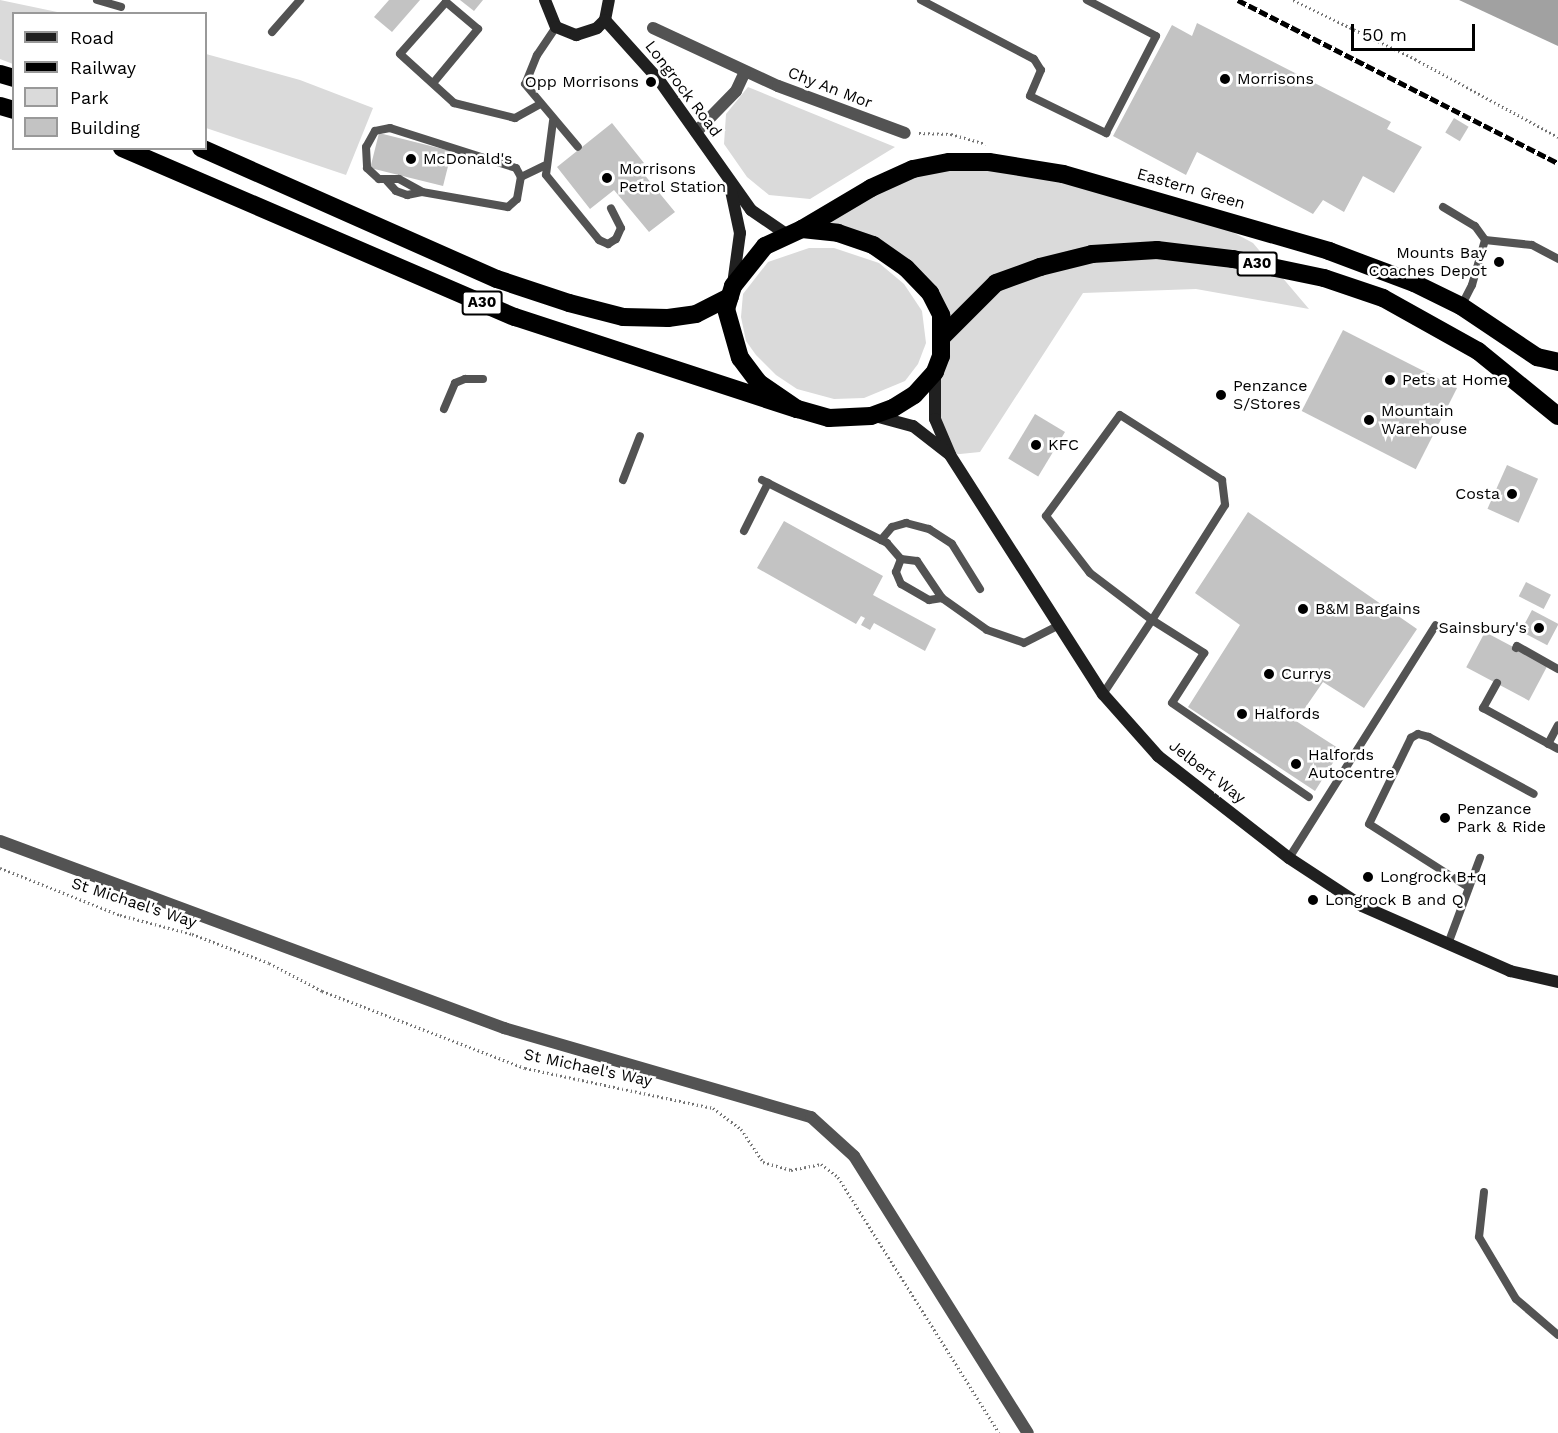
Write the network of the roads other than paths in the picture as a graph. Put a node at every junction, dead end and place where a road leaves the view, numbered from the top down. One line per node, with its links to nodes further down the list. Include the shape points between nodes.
1 (97, 0): 7 (lane)
2 (300, 0): 11 (lane)
3 (545, 0): 9 (street)
4 (609, 0): 8 (street)
5 (921, 0): 6 (lane, via 1034,59 1041,70 1030,96 1106,133 1156,36)
6 (1087, 0)
7 (122, 7)
8 (605, 20): 9 (street, via 587,34 576,35); 16 (street, Longrock Road, via 626,40)
9 (556, 27): 14 (lane, via 537,55 525,84)
10 (653, 28): 12 (street, Chy An Mor)
11 (273, 32)
12 (745, 72): 16 (street, via 736,91); 17 (street, Chy An Mor)
13 (434, 82): 13 (lane, via 400,54 446,2 478,28); 14 (lane, via 454,103 514,118)
14 (540, 105): 15 (lane)
15 (553, 121): 18 (lane); 21 (lane)
16 (696, 132): 24 (street, Longrock Road)
17 (905, 133)
18 (578, 147)
19 (127, 150): 38 (highway, A30, via 515,317)
20 (206, 150): 31 (highway, A30, via 498,279 569,303 623,317 668,318 696,314)
21 (544, 166): 22 (lane); 27 (lane, via 546,175 599,240 608,244 621,228)
22 (521, 177): 23 (lane, via 516,168 390,128 370,136 364,159 371,173); 25 (lane, via 517,199 508,207)
23 (387, 181): 25 (lane, via 399,179); 25 (lane, via 396,191 407,195)
24 (729, 182): 28 (street, Longrock Road, via 751,210); 31 (street, Longrock Road, via 740,234)
25 (422, 192)
26 (1443, 207): 29 (lane, via 1476,226)
27 (610, 208)
28 (794, 232): 31 (highway, via 765,246); 32 (highway, Eastern Green / A30, via 913,169 949,162 990,162 1063,174 1285,237 1414,283); 33 (highway, via 838,233 873,245 906,268 930,293 941,315)
29 (1485, 240): 30 (lane, via 1532,245); 32 (lane, via 1472,285)
30 (1558, 259)
31 (731, 292): 38 (highway, via 726,309 740,358 759,383)
32 (1461, 306): 34 (highway, Eastern Green / A30, via 1537,357)
33 (942, 337): 35 (highway); 40 (highway, A30, via 996,284 1040,267 1092,254 1156,250 1233,259 1324,278 1383,298 1478,351)
34 (1558, 362)
35 (935, 372): 39 (highway, via 914,395); 42 (street, Jelbert Way, via 935,419)
36 (483, 380): 37 (lane, via 455,383)
37 (444, 409)
38 (797, 409): 39 (highway, via 829,418)
39 (871, 416): 42 (street, Jelbert Way, via 913,426)
40 (1558, 416)
41 (640, 436): 43 (lane)
42 (950, 454): 51 (street, Jelbert Way)
43 (623, 480)
44 (744, 531): 45 (lane, via 765,481)
45 (881, 540): 46 (lane); 47 (lane, via 892,527 906,523 929,529 952,544)
46 (901, 559): 48 (lane, via 910,557 922,566); 48 (lane, via 897,572 902,584 928,600)
47 (980, 590)
48 (942, 598): 51 (lane, via 987,630 1016,642 1037,639)
49 (1152, 620): 49 (lane, via 1090,573 1046,516 1120,415 1222,480 1226,505); 55 (lane); 60 (lane, via 1204,653 1172,703)
50 (1436, 625): 62 (lane)
51 (1058, 626): 55 (street, Jelbert Way)
52 (1516, 648): 53 (lane)
53 (1558, 669)
54 (1497, 683): 57 (lane, via 1483,708)
55 (1103, 694): 62 (street, Jelbert Way, via 1158,756)
56 (1558, 725): 57 (lane)
57 (1548, 744): 58 (lane)
58 (1558, 749)
59 (1534, 794): 64 (lane, via 1429,737 1418,734 1410,738 1368,824)
60 (1309, 797)
61 (0, 841): 69 (street, via 504,1028 811,1117 854,1156)
62 (1289, 858): 65 (street, Jelbert Way, via 1362,906)
63 (1480, 858): 64 (lane)
64 (1468, 887): 65 (lane)
65 (1448, 944): 66 (street, Jelbert Way, via 1510,971)
66 (1558, 982)
67 (1484, 1192): 68 (lane, via 1479,1237 1516,1299)
68 (1558, 1335)
69 (1028, 1433)

